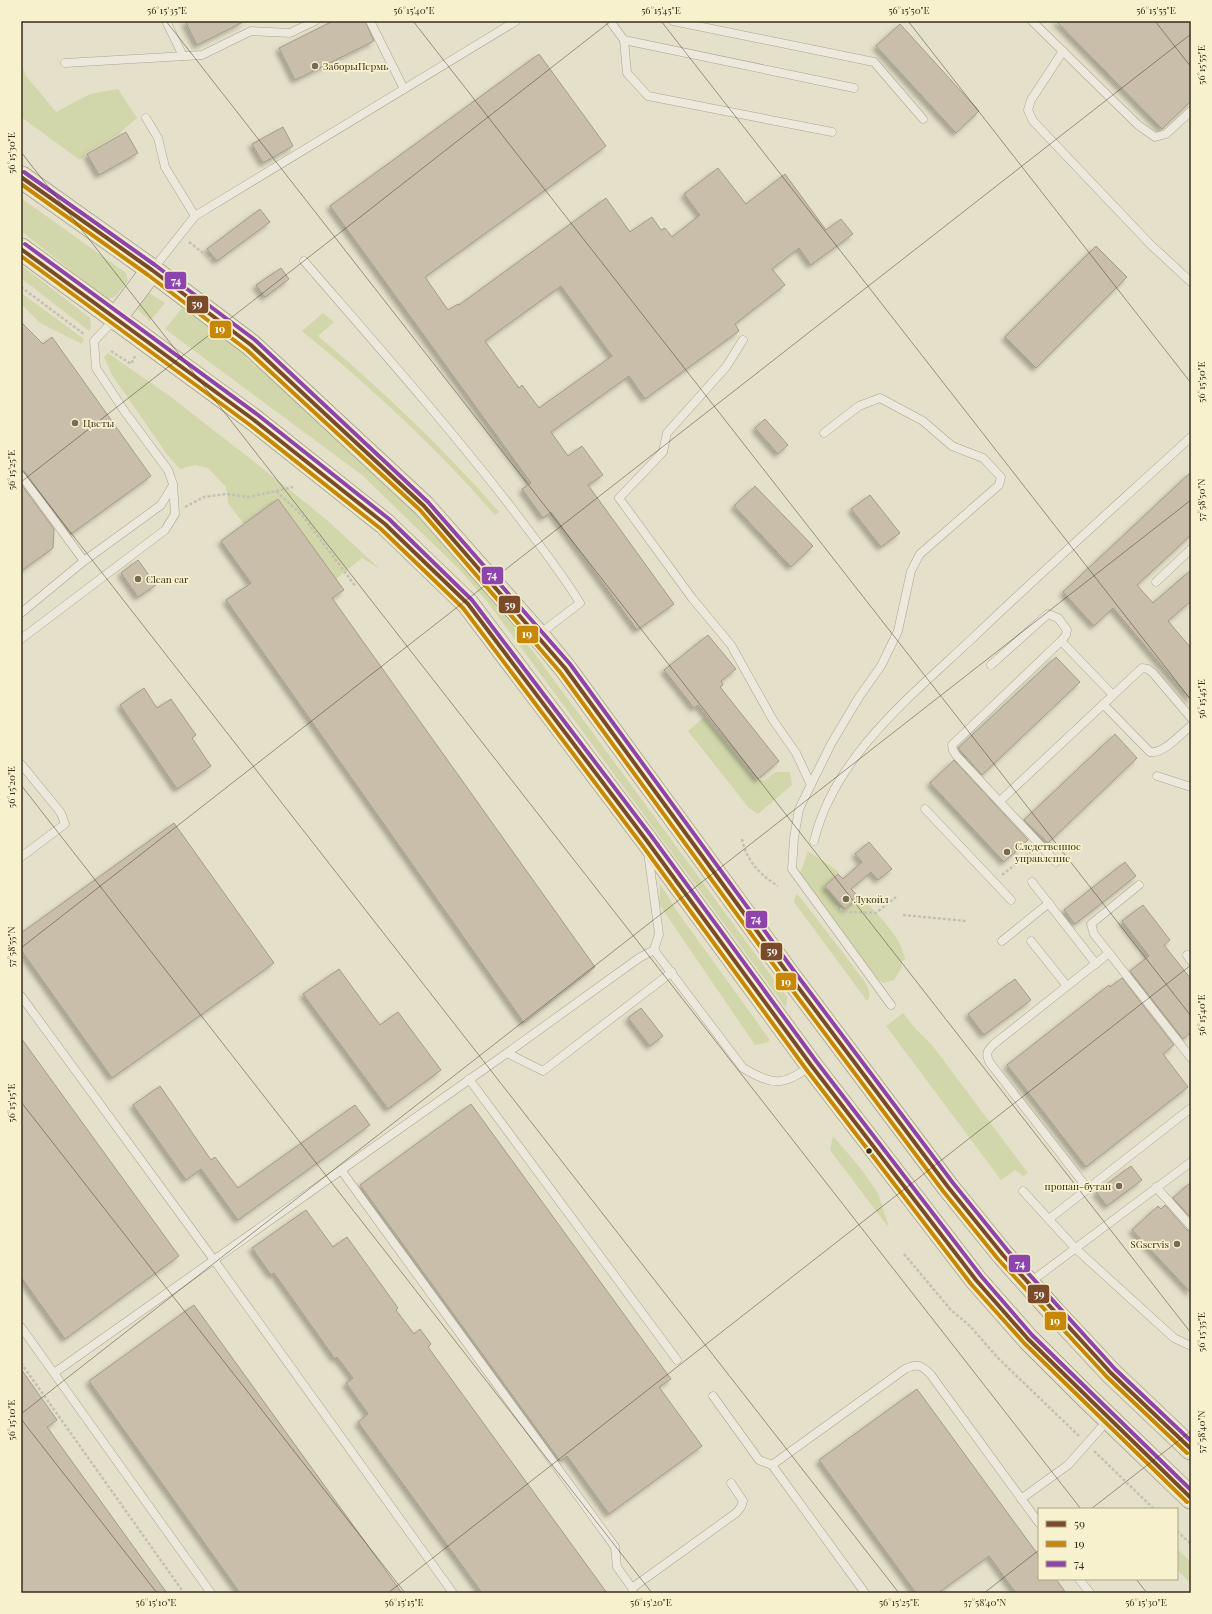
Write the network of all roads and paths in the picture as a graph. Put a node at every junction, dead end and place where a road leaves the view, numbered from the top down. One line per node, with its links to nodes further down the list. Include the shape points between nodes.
1 (166, 21): 10 (lane)
2 (370, 21): 13 (lane)
3 (516, 21): 13 (lane)
4 (610, 21): 8 (lane)
5 (674, 21): 16 (lane, via 874,62)
6 (1032, 21): 9 (lane)
7 (311, 22): 10 (lane, via 290,33 251,31 202,55)
8 (624, 40): 12 (lane); 17 (lane, via 627,73 648,96)
9 (1063, 50): 14 (lane, via 1138,125 1155,137 1166,134); 25 (lane, via 1031,100 1028,110 1033,121 1150,245)
10 (183, 56): 11 (lane)
11 (65, 63)
12 (854, 88)
13 (404, 89): 19 (lane)
14 (1191, 110)
15 (146, 118): 19 (lane, via 158,138 165,167)
16 (923, 119)
17 (832, 132)
18 (21, 177): 24 (main road)
19 (195, 216): 24 (lane)
20 (188, 241): 22 (path)
21 (21, 249): 27 (main road)
22 (212, 260)
23 (304, 261): 44 (lane, via 484,473 559,570 580,603)
24 (152, 270): 27 (main road); 44 (main road, via 251,345 424,506)
25 (1191, 282)
26 (21, 286): 28 (path)
27 (115, 319): 35 (lane, via 94,341 96,368 168,470); 59 (main road, via 254,420 384,524 468,604)
28 (86, 336)
29 (743, 340): 54 (lane, via 726,366 667,433 663,452 618,498 692,598 731,645 773,720 796,753)
30 (111, 351): 31 (path, via 131,364)
31 (138, 352)
32 (824, 433): 54 (lane, via 859,406 880,398 923,421 952,446 983,458 1001,477 999,485 920,554 911,571 898,631 881,666 831,744)
33 (1191, 438): 60 (lane, via 1018,594 867,742 840,779 819,822)
34 (21, 475): 40 (lane)
35 (173, 484): 38 (lane); 40 (lane, via 161,505)
36 (293, 487): 37 (path)
37 (276, 491): 38 (path, via 249,496 226,494 204,497); 42 (path, via 302,515)
38 (175, 514): 45 (lane, via 164,530)
39 (1191, 549): 41 (lane)
40 (84, 561): 43 (lane)
41 (1156, 582)
42 (356, 587)
43 (21, 613)
44 (538, 635): 98 (main road, via 948,1187)
45 (21, 639)
46 (1061, 641): 47 (lane, via 1067,630 1058,618 1048,614); 48 (lane); 56 (lane, via 952,745 956,755)
47 (991, 665)
48 (1112, 695): 49 (lane); 50 (lane, via 1142,668 1148,669)
49 (1103, 704): 51 (lane, via 1150,752 1155,753 1162,749); 56 (lane)
50 (1191, 718)
51 (1191, 726)
52 (21, 764): 62 (lane, via 61,813 65,824)
53 (1157, 776): 55 (lane)
54 (811, 785): 71 (lane, via 799,809 792,869)
55 (1191, 787)
56 (1000, 801): 61 (lane)
57 (925, 809): 64 (lane)
58 (742, 839): 67 (path, via 745,853 764,877)
59 (647, 841): 76 (lane, via 659,934); 85 (main road)
60 (814, 841)
61 (1040, 845): 63 (lane); 64 (path)
62 (21, 857)
63 (1056, 862)
64 (994, 882): 69 (lane)
65 (1032, 882): 70 (lane)
66 (1139, 885): 77 (lane, via 1091,924 1094,934)
67 (778, 886)
68 (896, 897): 71 (path, via 876,913 847,912 827,904)
69 (1011, 900)
70 (1049, 903): 74 (lane); 78 (lane)
71 (819, 907): 82 (lane)
72 (903, 915): 73 (path)
73 (966, 921)
74 (1002, 941)
75 (1032, 941): 80 (lane)
76 (654, 950): 79 (lane); 84 (lane, via 639,958)
77 (1109, 953): 78 (lane); 83 (lane)
78 (1096, 964): 80 (lane)
79 (672, 972): 84 (lane, via 543,1071); 85 (lane, via 743,1068 763,1080 779,1082 800,1074)
80 (1067, 986): 91 (lane, via 994,1044 987,1051 987,1057)
81 (21, 996): 97 (lane)
82 (891, 1005)
83 (1189, 1052)
84 (506, 1053): 86 (lane)
85 (811, 1065): 105 (main road, via 976,1280 1028,1339)
86 (469, 1079): 89 (lane); 101 (lane)
87 (1191, 1108): 91 (lane)
88 (1191, 1162): 90 (lane)
89 (341, 1170): 97 (lane); 117 (lane, via 615,1547 617,1567)
90 (1156, 1186): 94 (lane); 95 (lane)
91 (1088, 1189): 93 (lane)
92 (1023, 1191): 93 (lane)
93 (1049, 1219): 95 (lane)
94 (1191, 1226)
95 (1075, 1248): 98 (lane); 100 (lane, via 1174,1338)
96 (904, 1254): 106 (path, via 951,1310)
97 (214, 1260): 103 (lane); 120 (lane)
98 (1029, 1284): 107 (main road, via 1111,1373)
99 (21, 1327): 103 (lane)
100 (1191, 1346)
101 (677, 1360)
102 (21, 1363): 118 (path)
103 (54, 1373): 119 (lane)
104 (713, 1396): 108 (lane, via 759,1460)
105 (1108, 1419): 106 (lane); 110 (main road)
106 (1087, 1444): 111 (lane, via 1068,1466); 112 (path)
107 (1191, 1449)
108 (772, 1465): 111 (lane, via 915,1364 924,1367 931,1375); 121 (lane)
109 (731, 1483): 117 (lane, via 743,1501 738,1510)
110 (1191, 1498)
111 (1021, 1499): 113 (lane)
112 (1153, 1508)
113 (1038, 1523)
114 (1178, 1532): 115 (path)
115 (1191, 1544)
116 (1080, 1580): 122 (lane)
117 (633, 1590)
118 (184, 1593)
119 (210, 1593)
120 (453, 1593)
121 (865, 1593)
122 (1090, 1593)

